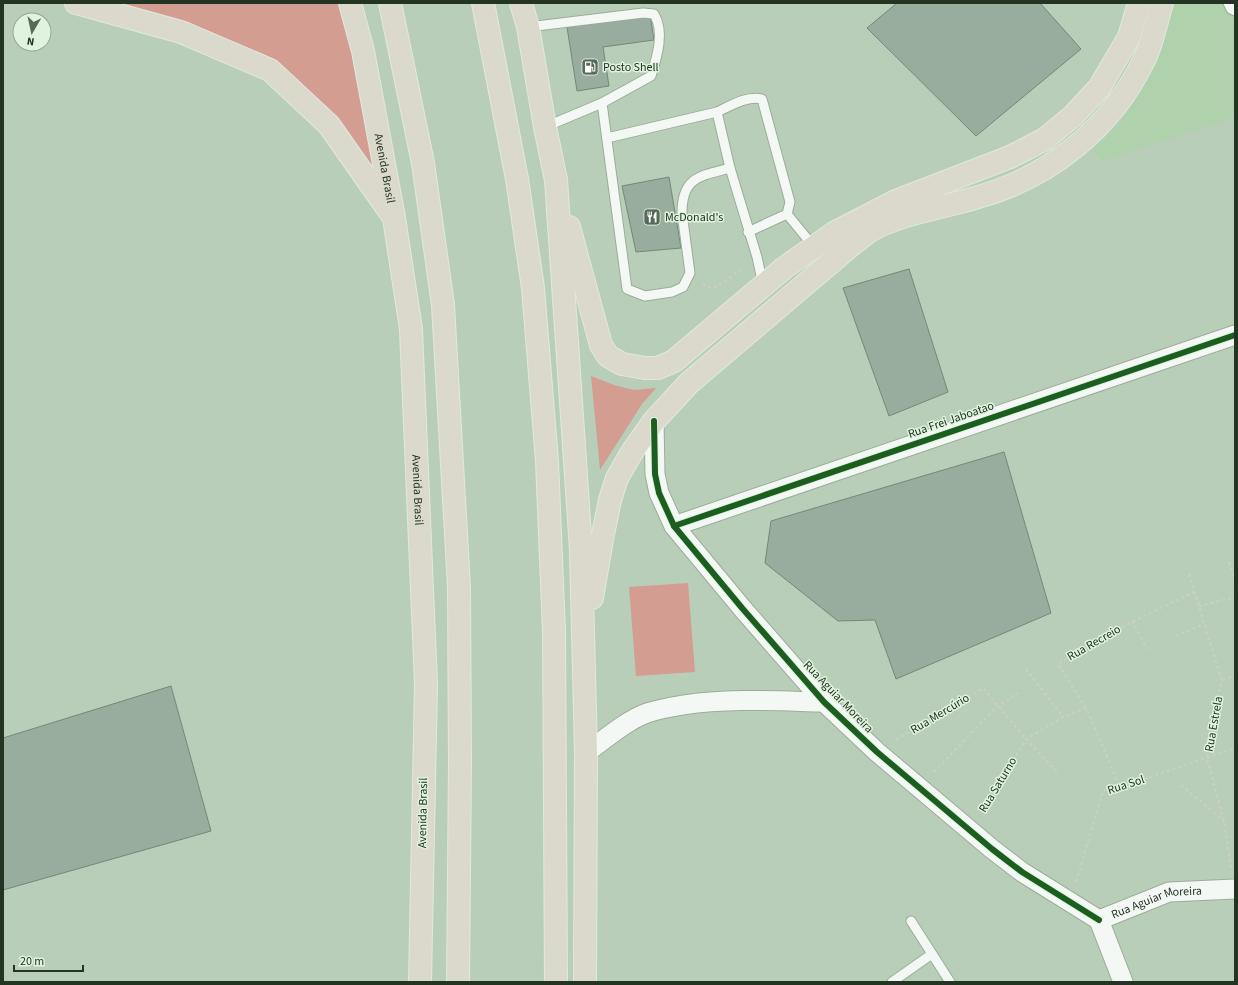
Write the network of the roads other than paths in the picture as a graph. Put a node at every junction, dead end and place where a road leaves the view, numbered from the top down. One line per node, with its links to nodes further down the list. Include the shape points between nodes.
1 (76, 3): 18 (highway, via 181,32 270,70 329,125)
2 (350, 3): 18 (highway, Avenida Brasil, via 363,51)
3 (390, 3): 33 (highway, via 423,163 443,305 459,587)
4 (483, 3): 34 (highway, via 518,179 533,288 547,461 554,631)
5 (521, 3): 10 (highway)
6 (1139, 3): 20 (highway, via 1129,37 1099,88 1073,116 1045,139 1010,157 896,201 834,233)
7 (1162, 3): 23 (highway, via 1146,57 1134,80 1110,113 1087,138 1022,182 977,198 886,223 869,232 689,383)
8 (1228, 3): 9 (lane)
9 (1235, 11)
10 (528, 27): 11 (lane, via 643,13 654,14 659,28 658,48 651,76); 13 (highway)
11 (602, 103): 13 (lane); 14 (lane)
12 (717, 112): 14 (lane); 15 (lane); 17 (lane, via 756,97 762,99 790,202)
13 (545, 126): 16 (highway)
14 (607, 138): 15 (lane, via 627,289 645,296 672,292 683,287 690,273 682,212 685,191 693,180)
15 (730, 168): 19 (lane)
16 (556, 180): 21 (highway, via 601,345 608,356 622,364 658,368 674,361); 25 (highway, via 581,550)
17 (788, 214): 19 (lane); 20 (lane)
18 (394, 218): 32 (highway, Avenida Brasil, via 411,329 426,684)
19 (748, 232): 21 (lane)
20 (814, 247): 21 (highway)
21 (763, 285)
22 (1235, 335): 24 (street, Rua Frei Jaboatao)
23 (654, 421): 24 (street, Rua Aguiar Moreira, via 655,474 659,493); 25 (highway, via 617,478 610,500)
24 (674, 526): 26 (street, Rua Aguiar Moreira)
25 (584, 644): 27 (highway)
26 (824, 702): 27 (street, via 733,701 667,707 630,722); 29 (street, Rua Aguiar Moreira, via 877,752 1022,872)
27 (586, 753): 35 (highway)
28 (1235, 889): 29 (street, Rua Aguiar Moreira, via 1169,892)
29 (1099, 920): 38 (street)
30 (911, 921): 31 (lane)
31 (932, 954): 36 (lane); 37 (lane)
32 (420, 982)
33 (458, 982)
34 (556, 982)
35 (585, 982)
36 (892, 982)
37 (950, 982)
38 (1123, 982)

